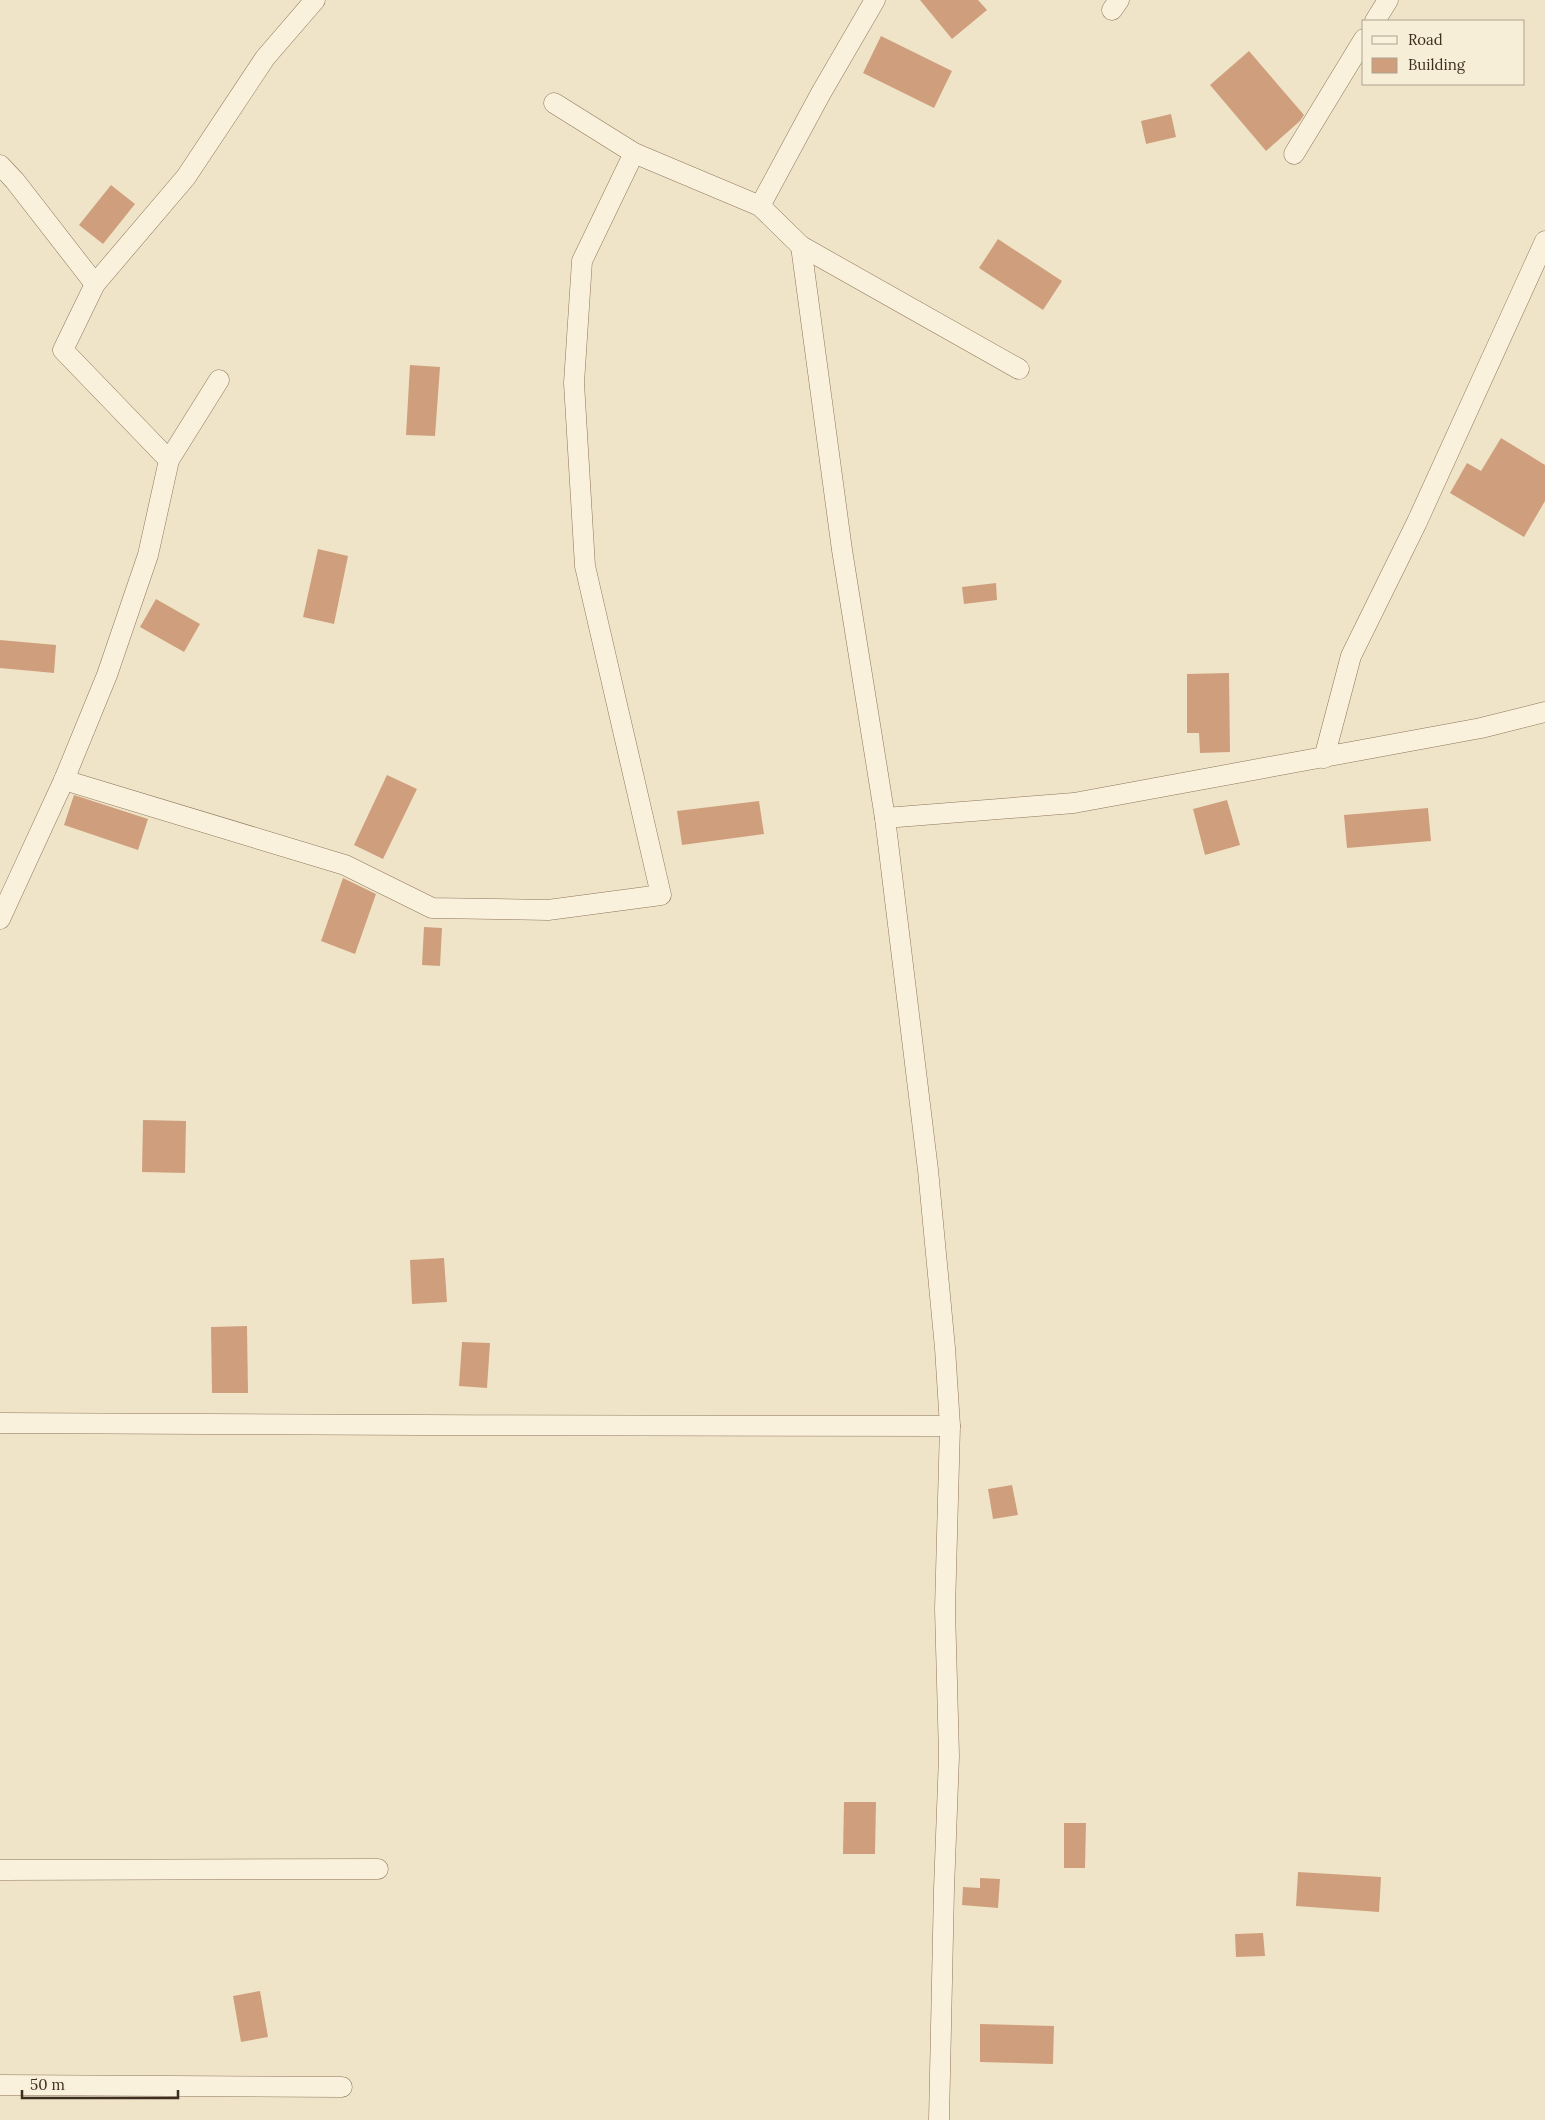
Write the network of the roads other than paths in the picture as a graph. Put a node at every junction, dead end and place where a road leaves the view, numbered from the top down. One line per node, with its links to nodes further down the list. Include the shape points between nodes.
1 (315, 0): 13 (street, via 265,58 186,177)
2 (875, 0): 10 (street)
3 (1388, 0): 4 (street)
4 (1376, 20)
5 (1362, 42): 8 (street)
6 (554, 103): 7 (street)
7 (634, 153): 10 (street); 19 (street, via 582,261 574,383 585,566 661,895 548,910 432,908 345,865)
8 (1294, 154)
9 (0, 165): 13 (street)
10 (760, 206): 12 (street)
11 (1545, 241): 18 (street, via 1426,504 1351,656)
12 (800, 246): 14 (street); 20 (street, via 842,550)
13 (95, 284): 16 (street, via 63,350)
14 (1020, 369)
15 (219, 380): 16 (street)
16 (169, 460): 19 (street, via 148,555 107,675)
17 (1545, 712): 18 (street, via 1481,728)
18 (1324, 758): 20 (street, via 1074,803)
19 (64, 780): 21 (street)
20 (884, 818): 23 (street, via 928,1170)
21 (0, 920)
22 (0, 1423): 23 (street)
23 (950, 1426): 28 (street, via 945,1608 950,1756)
24 (378, 1869): 25 (street)
25 (0, 1870)
26 (0, 2085): 27 (street)
27 (342, 2087)
28 (939, 2120)

